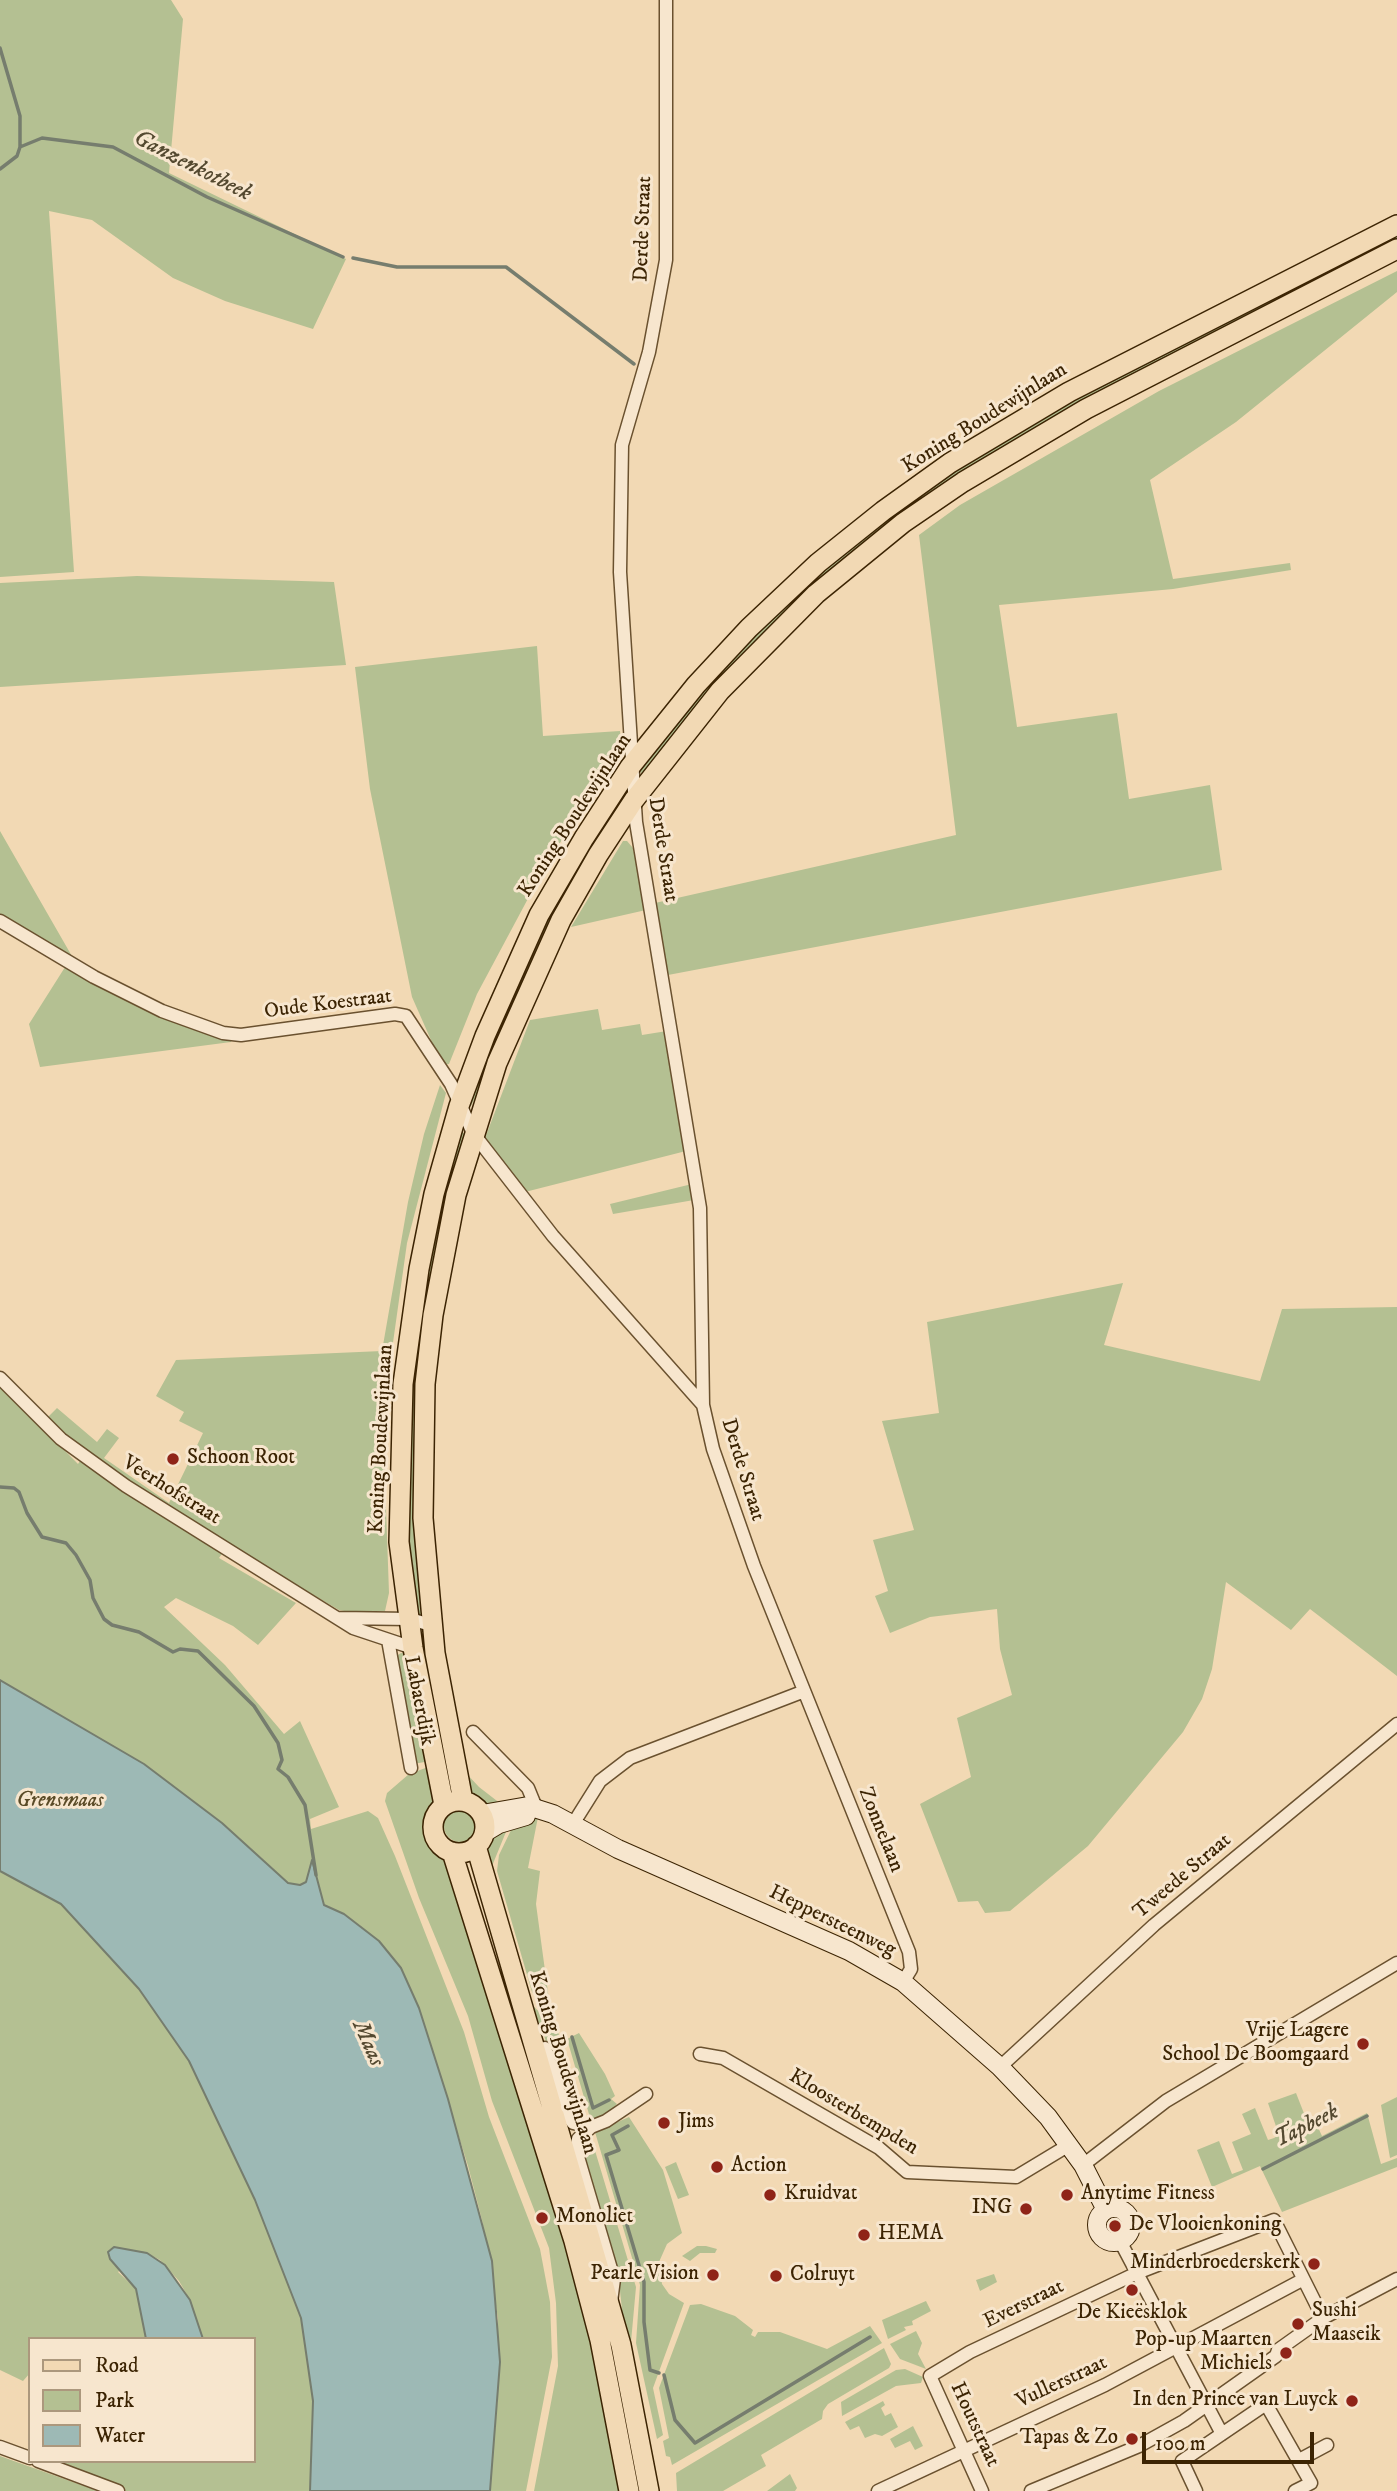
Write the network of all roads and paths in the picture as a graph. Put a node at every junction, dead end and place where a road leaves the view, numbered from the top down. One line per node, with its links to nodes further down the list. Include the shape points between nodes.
1 (666, 0): 4 (street, Derde Straat, via 666,260 649,352 622,445 620,572)
2 (1397, 225): 4 (main road, Koning Boudewijnlaan, via 1112,369 950,463 829,554 749,628)
3 (1397, 250): 5 (main road, Koning Boudewijnlaan, via 1086,409 962,482 903,523 816,594 765,643 681,737)
4 (630, 767): 5 (street, Derde Straat); 7 (main road, Koning Boudewijnlaan, via 539,915 489,1025)
5 (634, 800): 8 (main road, Koning Boudewijnlaan, via 561,920 528,987); 10 (street, Derde Straat, via 700,1208)
6 (0, 921): 7 (street, Oude Koestraat, via 94,977 162,1011 223,1034 406,1016 451,1084)
7 (459, 1106): 8 (street, Oude Koestraat); 12 (main road, Koning Boudewijnlaan, via 434,1194 403,1384 399,1542)
8 (473, 1133): 10 (street, Oude Koestraat, via 553,1236); 13 (main road, Koning Boudewijnlaan, via 444,1251 425,1384 422,1518)
9 (0, 1378): 11 (street, Veerhofstraat, via 80,1455)
10 (703, 1405): 16 (street, Derde Straat, via 713,1449)
11 (338, 1618): 12 (street); 14 (street, Veerhofstraat)
12 (410, 1619): 13 (street); 15 (main road, Koning Boudewijnlaan)
13 (431, 1625): 20 (main road, Koning Boudewijnlaan)
14 (388, 1640): 15 (street, Veerhofstraat); 19 (street, Labaerdijk)
15 (413, 1648): 20 (main road, Koning Boudewijnlaan)
16 (803, 1692): 22 (street, via 630,1758 600,1781); 26 (street, Zonnelaan, via 909,1952 911,1969)
17 (1397, 1724): 29 (street, Tweede Straat, via 1154,1925)
18 (473, 1732): 21 (street, via 528,1788)
19 (411, 1769)
20 (453, 1803): 23 (main road, via 471,1803); 24 (main road, via 435,1817 433,1832 440,1845)
21 (537, 1810): 22 (street, Heppersteenweg); 23 (street)
22 (573, 1824): 26 (street, Heppersteenweg, via 618,1849 849,1951)
23 (481, 1831): 24 (main road, via 461,1853); 27 (main road, Koning Boudewijnlaan)
24 (452, 1852): 40 (main road, Koning Boudewijnlaan)
25 (1397, 1963): 35 (street, via 1157,2107)
26 (903, 1982): 29 (street, Heppersteenweg)
27 (522, 2007): 31 (street, via 538,2028); 41 (main road, Koning Boudewijnlaan)
28 (700, 2054): 33 (street, Kloosterbempden, via 723,2058 893,2158 907,2172 1012,2177 1025,2174)
29 (1000, 2067): 33 (street, Heppersteenweg)
30 (646, 2094): 32 (street)
31 (565, 2113): 32 (street, via 573,2123); 34 (street)
32 (591, 2127): 34 (street, via 578,2139)
33 (1069, 2145): 35 (street, Heppersteenweg)
34 (576, 2150): 41 (street)
35 (1083, 2165): 36 (street, Heppersteenweg, via 1106,2210 1119,2210 1128,2217 1130,2230)
36 (1120, 2241): 37 (street)
37 (1137, 2273): 39 (street, Everstraat, via 1274,2220); 43 (street); 44 (street, Everstraat, via 970,2352)
38 (1397, 2279): 42 (street)
39 (1302, 2280): 42 (street); 43 (street, Vullerstraat)
40 (586, 2289): 41 (street); 54 (main road, Koning Boudewijnlaan)
41 (610, 2295): 55 (main road, Koning Boudewijnlaan)
42 (1323, 2318): 45 (street)
43 (1174, 2347): 45 (street); 49 (street, Vullerstraat)
44 (930, 2376): 49 (street, Houtstraat)
45 (1205, 2407): 46 (street); 58 (street, via 1139,2446)
46 (1222, 2434): 51 (street, via 1266,2403); 59 (street, via 1182,2461)
47 (1327, 2445): 51 (street)
48 (0, 2447): 50 (street)
49 (965, 2451): 56 (street, Vullerstraat); 57 (street, Houtstraat)
50 (28, 2457)
51 (1299, 2460): 60 (street, via 1311,2483)
52 (43, 2463): 53 (street)
53 (118, 2491)
54 (629, 2491)
55 (649, 2491)
56 (878, 2491)
57 (982, 2491)
58 (1031, 2491)
59 (1196, 2491)
60 (1295, 2491)

